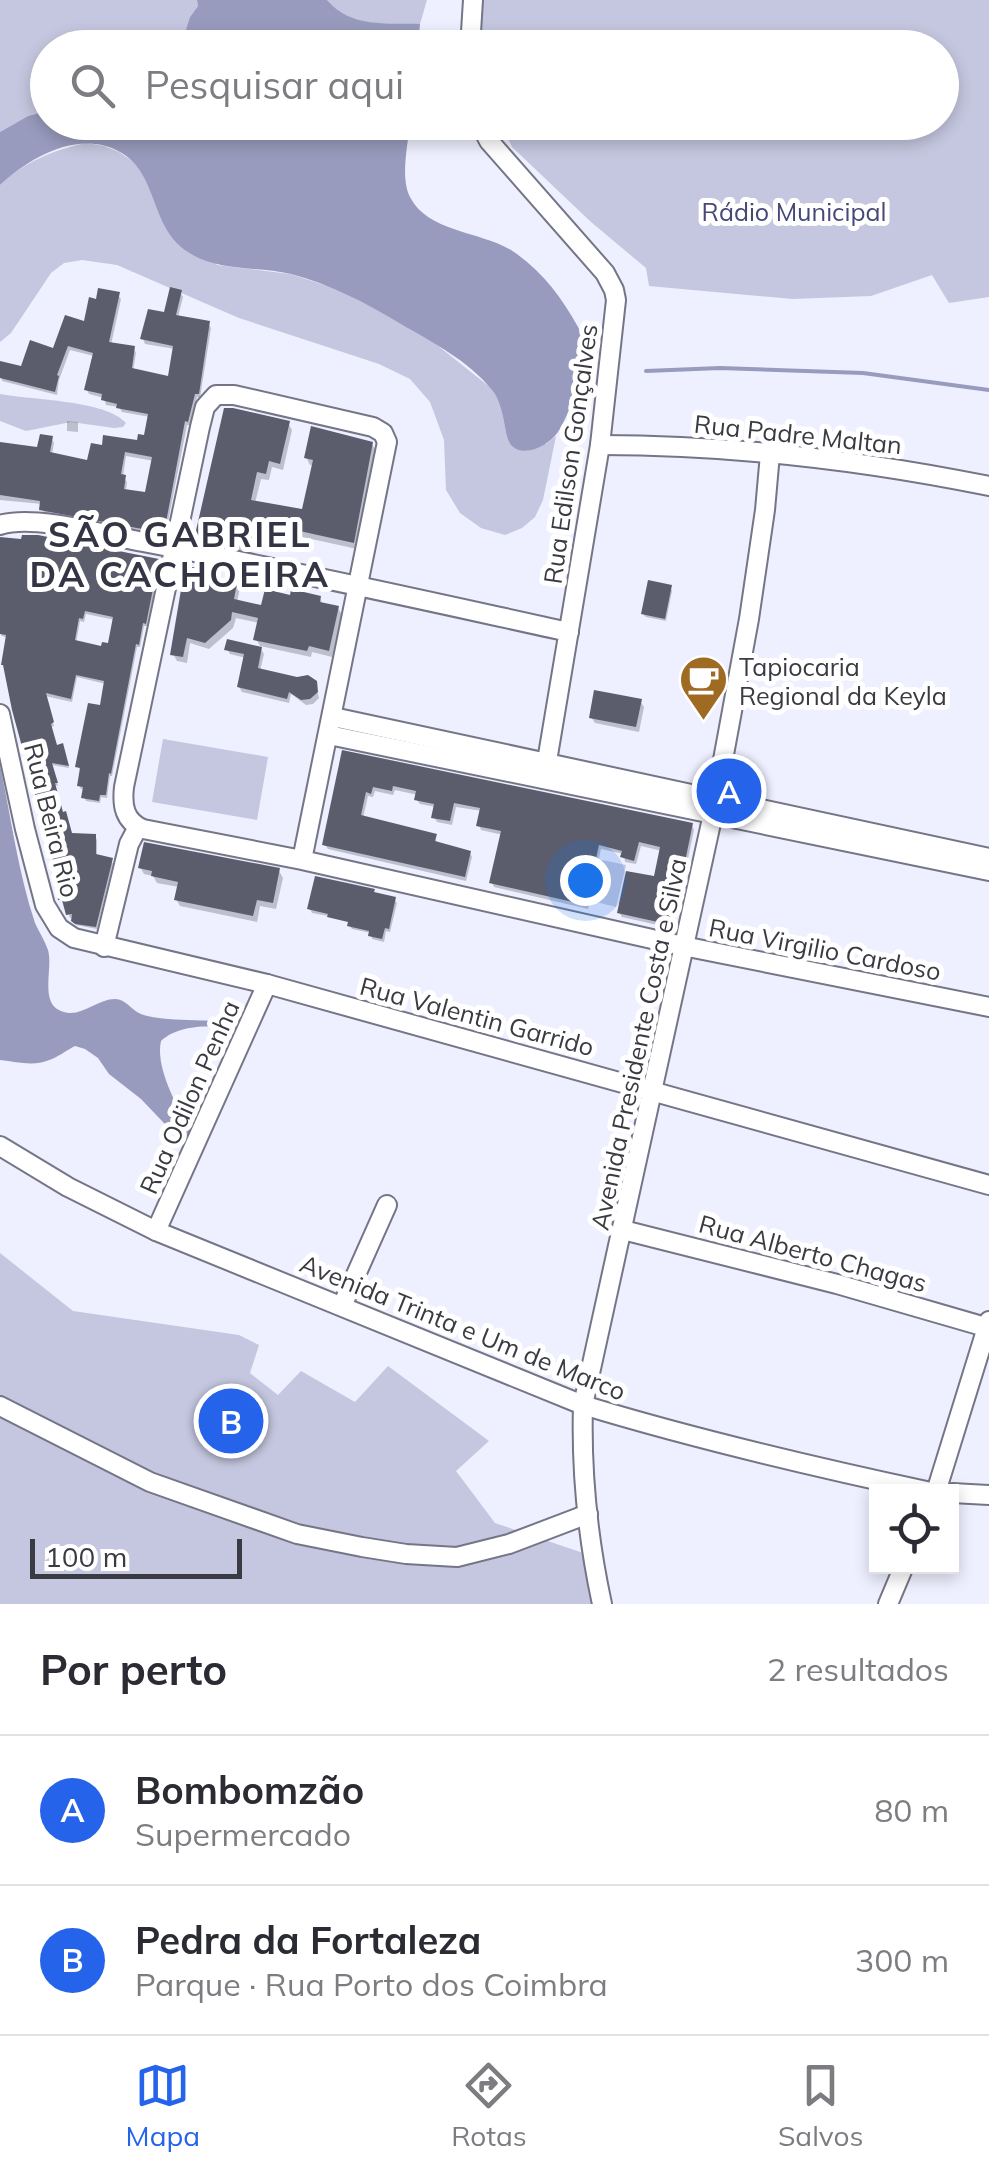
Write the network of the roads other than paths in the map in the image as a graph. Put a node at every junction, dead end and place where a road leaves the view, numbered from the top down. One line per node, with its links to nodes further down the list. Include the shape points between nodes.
1 (472, 0): 2 (street)
2 (471, 30)
3 (488, 140): 4 (street, Rua Edilson Gonçalves, via 614,290)
4 (600, 444): 5 (street, Rua Padre Maltan); 10 (street, Rua Edilson Gonçalves)
5 (770, 454): 6 (street, Rua Padre Maltan); 14 (street, Avenida Presidente Costa e Silva)
6 (989, 486)
7 (0, 526): 8 (street, via 31,522)
8 (175, 548): 9 (street); 9 (street, via 205,407 216,396 234,394 374,427 386,436); 15 (street, via 124,787)
9 (358, 586): 10 (street); 12 (street)
10 (569, 632): 13 (street, Rua Edilson Gonçalves)
11 (0, 714): 19 (street, Rua Beira Rio, via 42,894)
12 (331, 726): 13 (street); 17 (street)
13 (546, 771): 14 (street)
14 (715, 807): 16 (street); 18 (street); 20 (street, Avenida Presidente Costa e Silva)
15 (132, 822): 17 (street, Rua Virgilio Cardoso); 21 (street)
16 (989, 858)
17 (302, 860): 20 (street, Rua Virgilio Cardoso)
18 (989, 871)
19 (65, 934): 21 (street, Rua Valentin Garrido)
20 (683, 946): 23 (street, Rua Virgilio Cardoso); 24 (street, Avenida Presidente Costa e Silva)
21 (104, 947): 22 (street, Rua Valentin Garrido)
22 (268, 984): 24 (street, Rua Valentin Garrido); 29 (street, Rua Odilon Penha)
23 (989, 1008)
24 (654, 1090): 26 (street, Rua Valentin Garrido); 28 (street, Avenida Presidente Costa e Silva)
25 (0, 1146): 29 (street, Avenida Trinta e Um de Marco)
26 (989, 1185)
27 (386, 1205): 30 (street)
28 (623, 1230): 31 (street, Rua Alberto Chagas); 32 (street, Avenida Presidente Costa e Silva)
29 (156, 1231): 30 (street, Avenida Trinta e Um de Marco)
30 (342, 1306): 32 (street, Avenida Trinta e Um de Marco)
31 (988, 1326): 35 (street)
32 (583, 1405): 34 (street, Avenida Trinta e Um de Marco); 38 (street, Avenida Presidente Costa e Silva)
33 (0, 1406): 38 (street, via 150,1482 297,1534 362,1547 457,1556)
34 (894, 1484)
35 (936, 1484)
36 (959, 1493): 37 (street)
37 (989, 1495)
38 (588, 1514): 40 (street, Avenida Presidente Costa e Silva)
39 (901, 1574): 41 (street)
40 (602, 1604)
41 (888, 1604)

